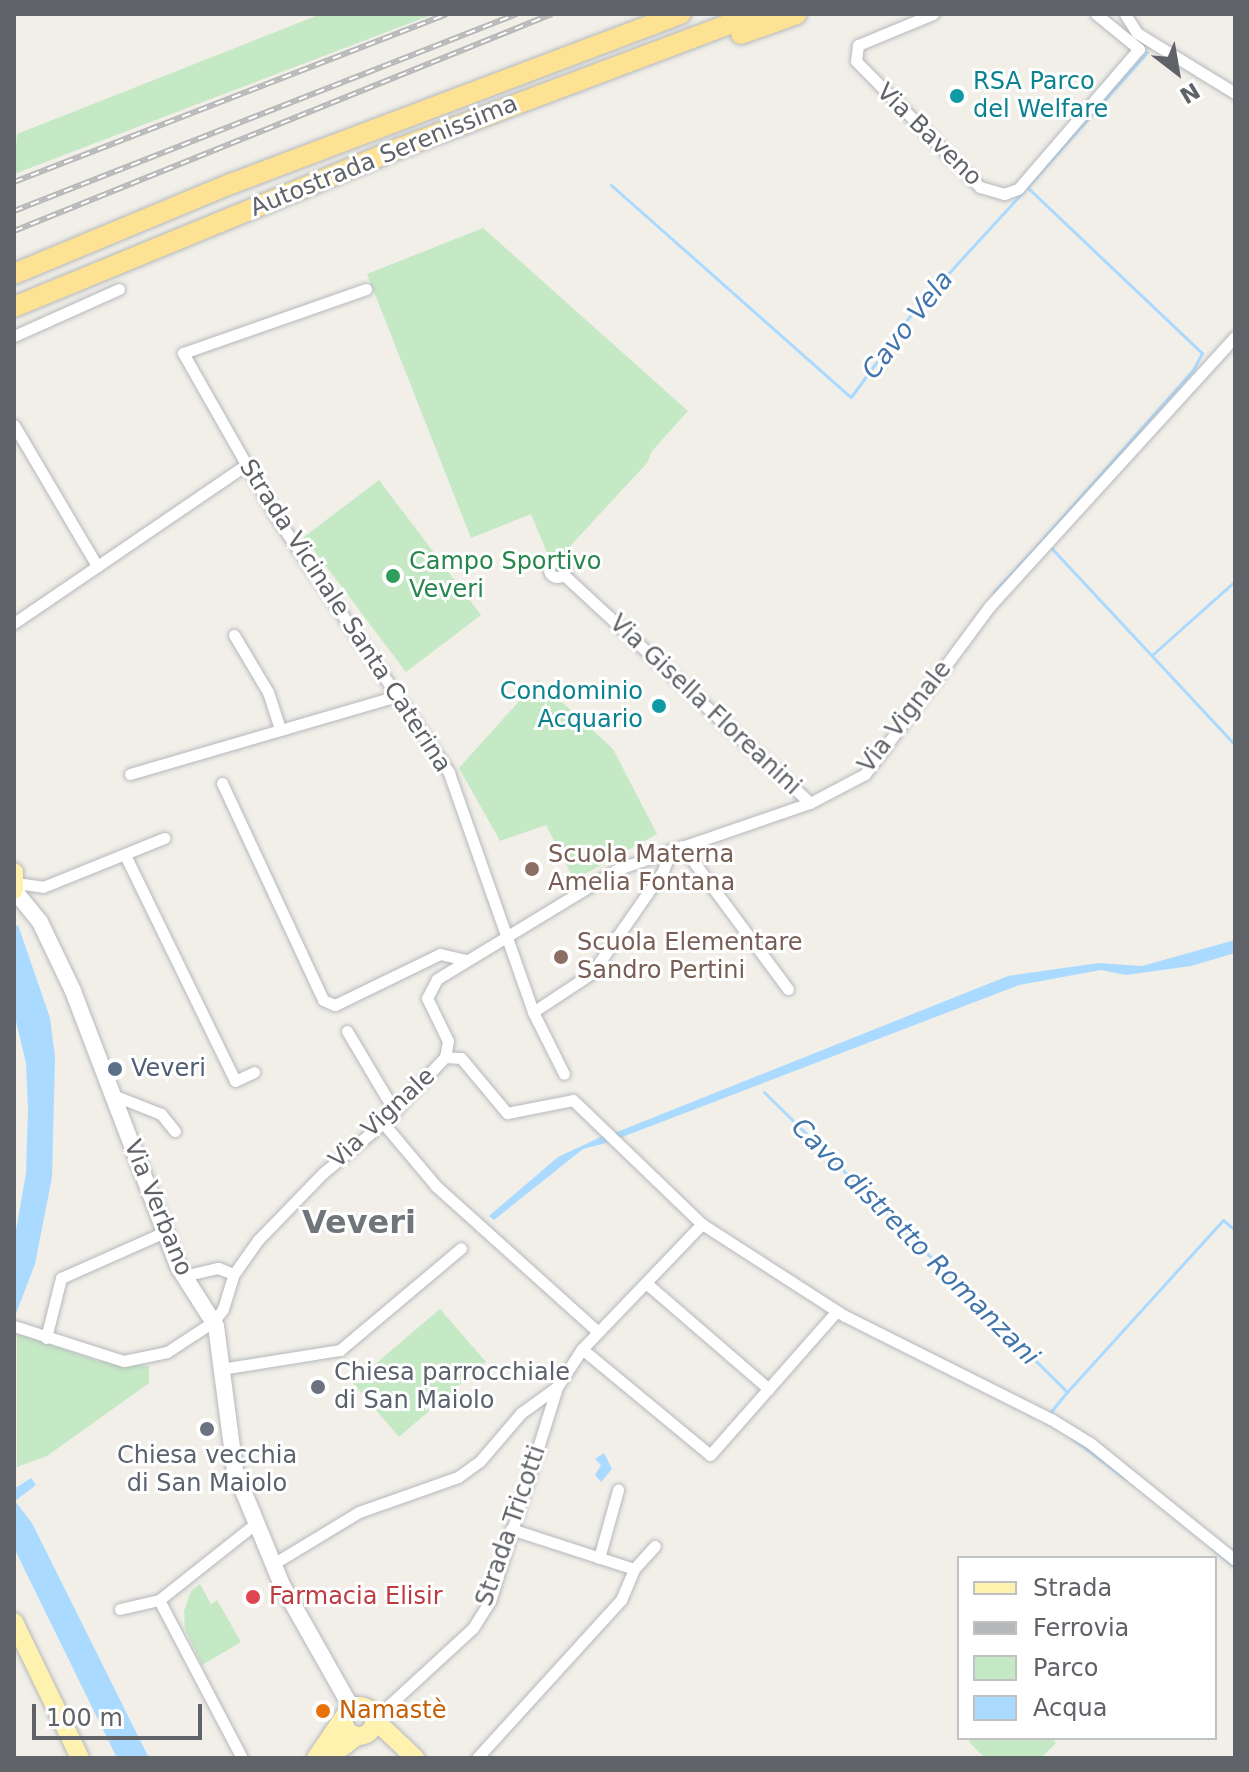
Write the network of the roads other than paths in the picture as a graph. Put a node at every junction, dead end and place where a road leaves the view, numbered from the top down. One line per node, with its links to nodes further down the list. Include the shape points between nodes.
1 (681, 14): 12 (highway, Autostrada Serenissima, via 233,183)
2 (757, 14): 11 (highway, Autostrada Serenissima, via 397,149)
3 (797, 14): 9 (highway)
4 (933, 14): 7 (street, Via Baveno, via 858,45 856,61 980,187 994,193 1018,189 1114,84)
5 (1096, 14): 7 (street)
6 (1125, 14): 7 (street)
7 (1143, 44): 8 (street)
8 (1235, 93)
9 (539, 109)
10 (207, 238): 11 (highway)
11 (126, 260): 15 (highway, Autostrada Serenissima)
12 (14, 274)
13 (119, 289): 16 (street)
14 (366, 289): 19 (street, Strada Vicinale Santa Caterina, via 183,353)
15 (14, 307)
16 (14, 336)
17 (1235, 337): 28 (street, Via Vignale, via 969,631 865,774)
18 (14, 425): 20 (street)
19 (247, 464): 20 (street); 24 (street, Strada Vicinale Santa Caterina, via 276,517)
20 (97, 566): 22 (street)
21 (564, 575): 28 (street, Via Gisella Floreanini)
22 (14, 623)
23 (234, 635): 25 (street, via 268,692)
24 (397, 696): 25 (street); 33 (street, Strada Vicinale Santa Caterina, via 449,773)
25 (280, 730): 26 (street)
26 (130, 774)
27 (222, 783): 34 (street, via 323,1000 335,1005 440,954)
28 (810, 803): 30 (street, Via Vignale)
29 (164, 838): 31 (street)
30 (676, 847): 33 (street, Via Vignale, via 618,869); 35 (street); 36 (street, via 592,973)
31 (125, 855): 32 (street, via 43,887); 39 (street, via 235,1081)
32 (14, 884): 41 (street, Via Verbano, via 50,940)
33 (505, 933): 34 (street, Via Vignale); 36 (street, Strada Vicinale Santa Caterina)
34 (465, 960): 38 (street, Via Vignale, via 437,979 427,998 448,1041)
35 (788, 989)
36 (533, 1012): 40 (street, Strada Vicinale Santa Caterina)
37 (347, 1031): 42 (street)
38 (445, 1057): 42 (street, Via Vignale); 45 (street, via 461,1058 507,1113 573,1100)
39 (254, 1072)
40 (564, 1074)
41 (113, 1095): 44 (street, via 161,1114); 46 (street, Via Verbano)
42 (395, 1112): 43 (street, Via Vignale)
43 (383, 1123): 48 (street, Via Vignale, via 323,1173 258,1240); 54 (street, via 436,1186)
44 (175, 1131)
45 (702, 1224): 50 (street); 51 (street)
46 (165, 1232): 49 (street, Via Verbano); 55 (street, via 61,1278)
47 (461, 1248): 57 (street, via 340,1350)
48 (234, 1274): 49 (street, via 218,1268); 52 (street, Via Vignale)
49 (183, 1276): 52 (street, Via Verbano)
50 (646, 1283): 54 (street); 59 (street)
51 (837, 1311): 59 (street); 65 (street, via 1090,1443)
52 (213, 1322): 55 (street, via 167,1352 140,1360 101,1356); 57 (street, Via Verbano)
53 (14, 1326): 55 (street)
54 (598, 1332): 56 (street)
55 (46, 1338)
56 (582, 1349): 58 (street); 59 (street, via 710,1455)
57 (221, 1369): 61 (street, Via Verbano, via 235,1471)
58 (557, 1387): 62 (street, Strada Tricotti); 66 (street, via 521,1413 480,1461 458,1477 359,1512)
59 (769, 1389)
60 (618, 1490): 64 (street)
61 (256, 1523): 66 (street, Via Verbano); 68 (street)
62 (511, 1529): 64 (street); 72 (street, Strada Tricotti, via 490,1601 473,1628)
63 (655, 1546): 67 (street)
64 (599, 1558): 67 (street)
65 (1235, 1560)
66 (273, 1564): 71 (street, Via Verbano)
67 (634, 1569): 78 (street, via 621,1600)
68 (159, 1600): 69 (street); 74 (street)
69 (120, 1609)
70 (14, 1622): 73 (main road)
71 (348, 1712): 72 (main road, via 346,1730); 72 (main road, via 365,1706); 75 (main road)
72 (366, 1730): 76 (main road); 77 (main road)
73 (80, 1758)
74 (242, 1758)
75 (316, 1758)
76 (328, 1758)
77 (412, 1758)
78 (477, 1758)

